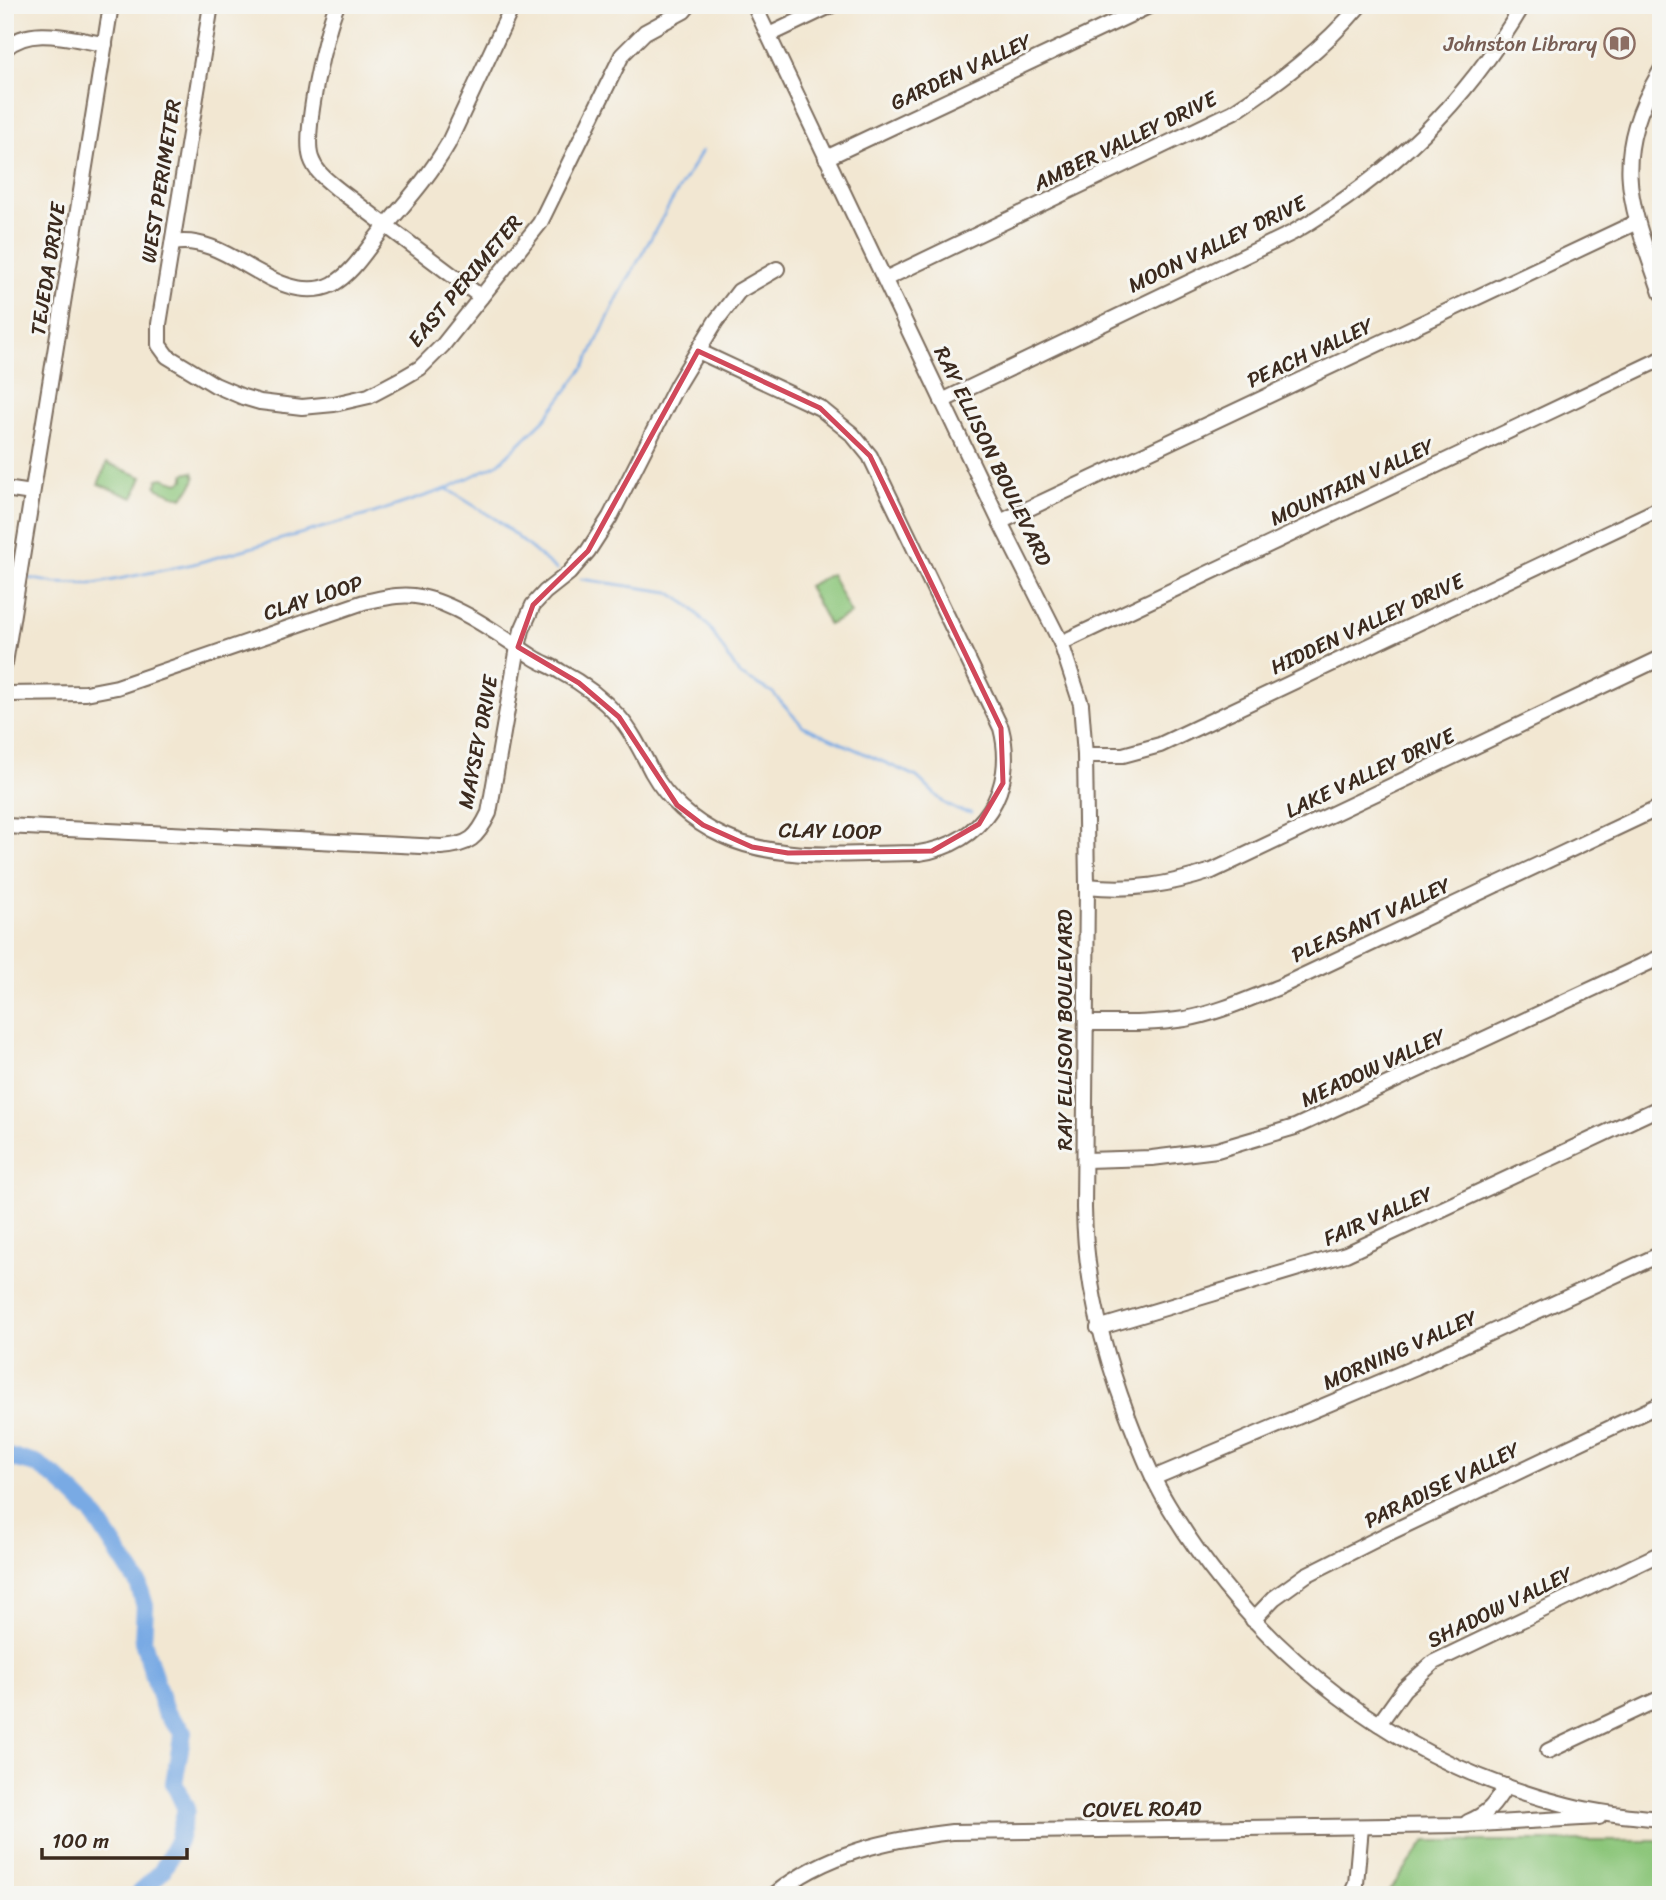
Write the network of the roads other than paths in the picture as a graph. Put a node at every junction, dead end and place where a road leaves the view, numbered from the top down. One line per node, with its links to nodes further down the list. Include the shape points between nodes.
1 (111, 5): 12 (street, TEJEDA DRIVE)
2 (211, 5): 18 (street, WEST PERIMETER)
3 (337, 5): 17 (street, via 325,37 310,123 310,155 319,173)
4 (513, 5): 17 (street, via 448,144 423,184)
5 (689, 5): 22 (street, EAST PERIMETER, via 645,32 622,55 540,223)
6 (754, 5): 11 (street, RAY ELLISON BOULEVARD)
7 (832, 5): 11 (street)
8 (1151, 5): 15 (street, GARDEN VALLEY)
9 (1360, 5): 20 (street, AMBER VALLEY DRIVE, via 1320,48 1233,112)
10 (1523, 5): 26 (street, MOON VALLEY DRIVE, via 1497,49 1447,111 1413,145 1329,211)
11 (769, 34): 15 (street, RAY ELLISON BOULEVARD)
12 (105, 44): 13 (street, via 35,35 23,36); 28 (street, TEJEDA DRIVE)
13 (5, 49)
14 (1661, 70): 16 (street, via 1647,93 1631,139 1628,177)
15 (826, 158): 20 (street, RAY ELLISON BOULEVARD)
16 (1637, 222): 21 (street); 30 (street, PEACH VALLEY)
17 (387, 225): 18 (street, via 346,274 318,288 283,285 215,248); 22 (street)
18 (173, 243): 24 (street, WEST PERIMETER, via 159,324 159,345)
19 (777, 269): 23 (street, MAYSEY DRIVE, via 739,291)
20 (885, 279): 26 (street, RAY ELLISON BOULEVARD)
21 (1661, 293)
22 (481, 297): 24 (street, EAST PERIMETER, via 420,368 369,396 343,402 302,407 260,402 215,385)
23 (698, 351): 32 (street, MAYSEY DRIVE, via 610,517 569,573 533,605); 32 (street, CLAY LOOP, via 820,408 870,456 1001,728 1006,769 988,814 967,835 919,853 779,852 736,842 703,825 677,804 653,775 629,730 593,693)
24 (171, 358)
25 (1661, 359): 31 (street, MOUNTAIN VALLEY)
26 (942, 401): 30 (street, RAY ELLISON BOULEVARD)
27 (5, 489): 28 (street)
28 (32, 493): 34 (street, TEJEDA DRIVE)
29 (1661, 508): 36 (street, HIDDEN VALLEY DRIVE, via 1160,745 1123,755)
30 (1000, 522): 31 (street, RAY ELLISON BOULEVARD)
31 (1061, 643): 36 (street, RAY ELLISON BOULEVARD, via 1082,704)
32 (518, 647): 35 (street, CLAY LOOP, via 435,601 399,594 117,687 86,693); 38 (street, MAYSEY DRIVE, via 489,813 478,834 462,845)
33 (1661, 659): 39 (street, LAKE VALLEY DRIVE, via 1212,871 1133,889)
34 (5, 663)
35 (5, 694)
36 (1085, 755): 39 (street, RAY ELLISON BOULEVARD)
37 (1661, 807): 41 (street, PLEASANT VALLEY, via 1240,1003 1169,1021)
38 (5, 826)
39 (1087, 886): 41 (street, RAY ELLISON BOULEVARD)
40 (1661, 957): 43 (street, MEADOW VALLEY, via 1295,1127 1217,1150)
41 (1086, 1023): 43 (street, RAY ELLISON BOULEVARD)
42 (1661, 1107): 45 (street, FAIR VALLEY, via 1346,1254)
43 (1086, 1160): 45 (street, RAY ELLISON BOULEVARD, via 1084,1235)
44 (1661, 1254): 47 (street, MORNING VALLEY, via 1416,1367)
45 (1098, 1328): 47 (street, RAY ELLISON BOULEVARD)
46 (1661, 1404): 49 (street, PARADISE VALLEY, via 1306,1575)
47 (1153, 1478): 49 (street, RAY ELLISON BOULEVARD, via 1202,1559)
48 (1661, 1553): 51 (street, SHADOW VALLEY, via 1434,1662 1404,1689)
49 (1252, 1620): 51 (street, RAY ELLISON BOULEVARD, via 1294,1661)
50 (1661, 1698): 52 (street)
51 (1379, 1724): 53 (street, RAY ELLISON BOULEVARD)
52 (1548, 1751)
53 (1506, 1786): 54 (street, RAY ELLISON BOULEVARD, via 1567,1805); 56 (street, COVEL ROAD, via 1484,1815)
54 (1624, 1815): 55 (street, RAY ELLISON BOULEVARD); 56 (street)
55 (1661, 1819)
56 (1462, 1825): 57 (street, COVEL ROAD)
57 (1361, 1827): 58 (street, COVEL ROAD, via 953,1832 904,1838 842,1856); 59 (street)
58 (774, 1895)
59 (1351, 1895)

